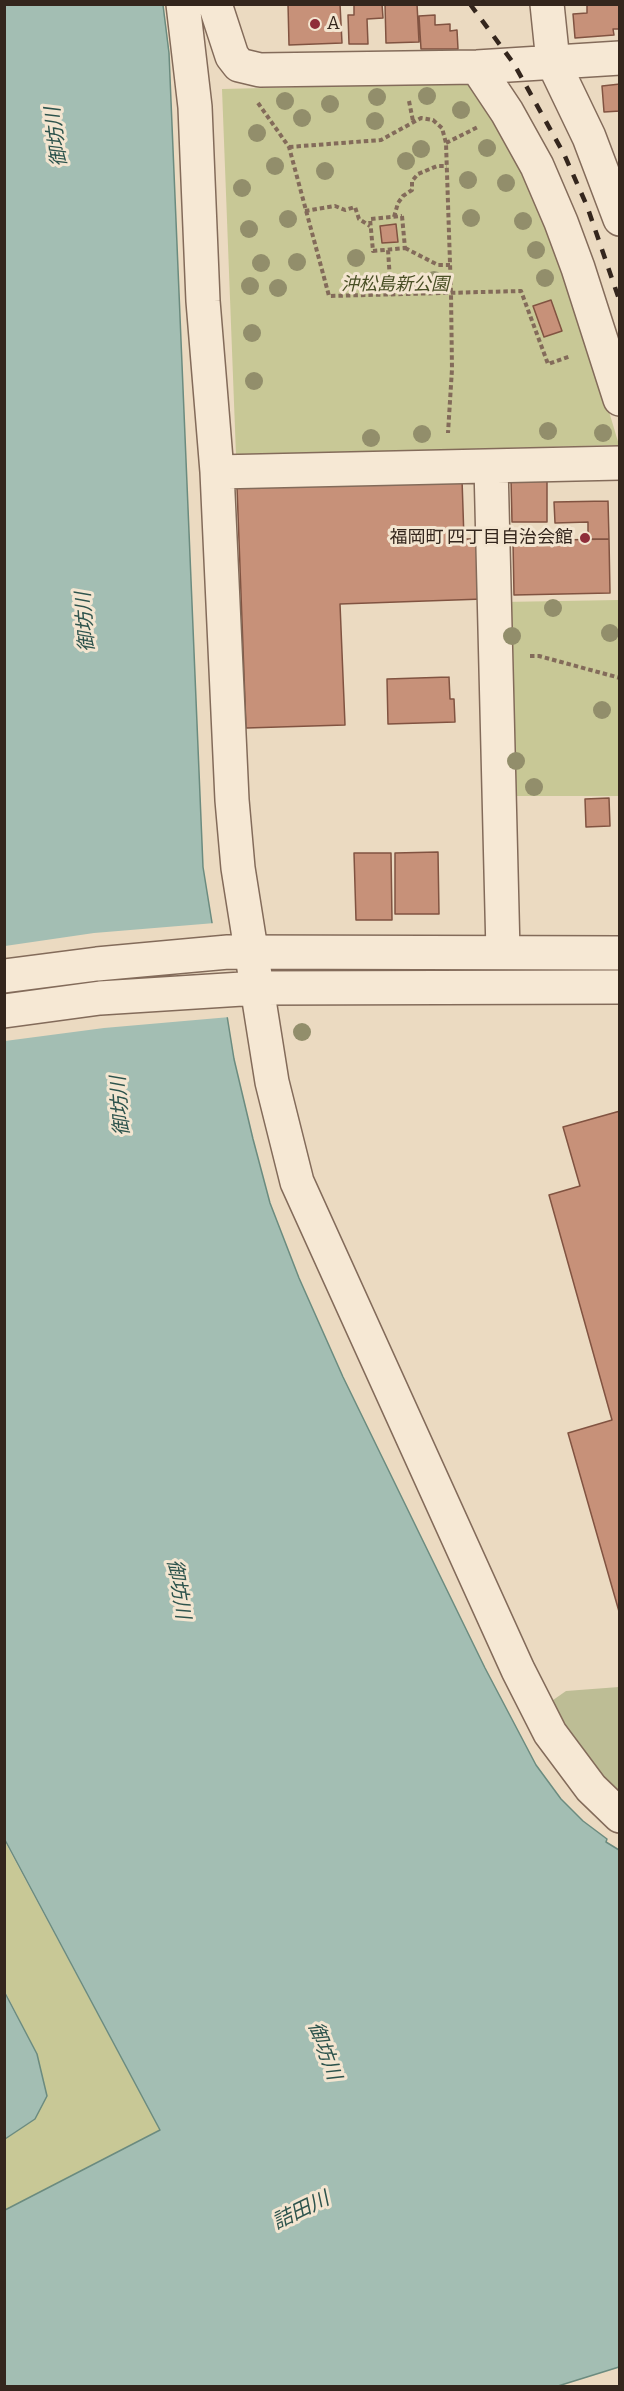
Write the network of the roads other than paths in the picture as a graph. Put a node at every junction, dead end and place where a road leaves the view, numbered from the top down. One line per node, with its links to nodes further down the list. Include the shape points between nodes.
1 (183, 4): 11 (street, via 195,107 203,301)
2 (215, 4): 6 (street, via 232,56 249,69)
3 (547, 4): 5 (street)
4 (620, 58): 5 (street)
5 (553, 62): 6 (street); 7 (street, via 589,137)
6 (477, 67): 8 (street, via 537,166 579,267)
7 (620, 219)
8 (620, 399)
9 (620, 463): 10 (street)
10 (491, 466): 11 (street); 13 (street)
11 (217, 472): 12 (street)
12 (240, 952): 13 (street); 15 (street, via 108,962); 17 (street)
13 (503, 952): 14 (street)
14 (620, 953)
15 (4, 976)
16 (620, 987): 17 (street)
17 (244, 989): 18 (street, via 123,996); 19 (street, via 297,1182 528,1691 550,1733 591,1788)
18 (4, 1011)
19 (620, 1816)

